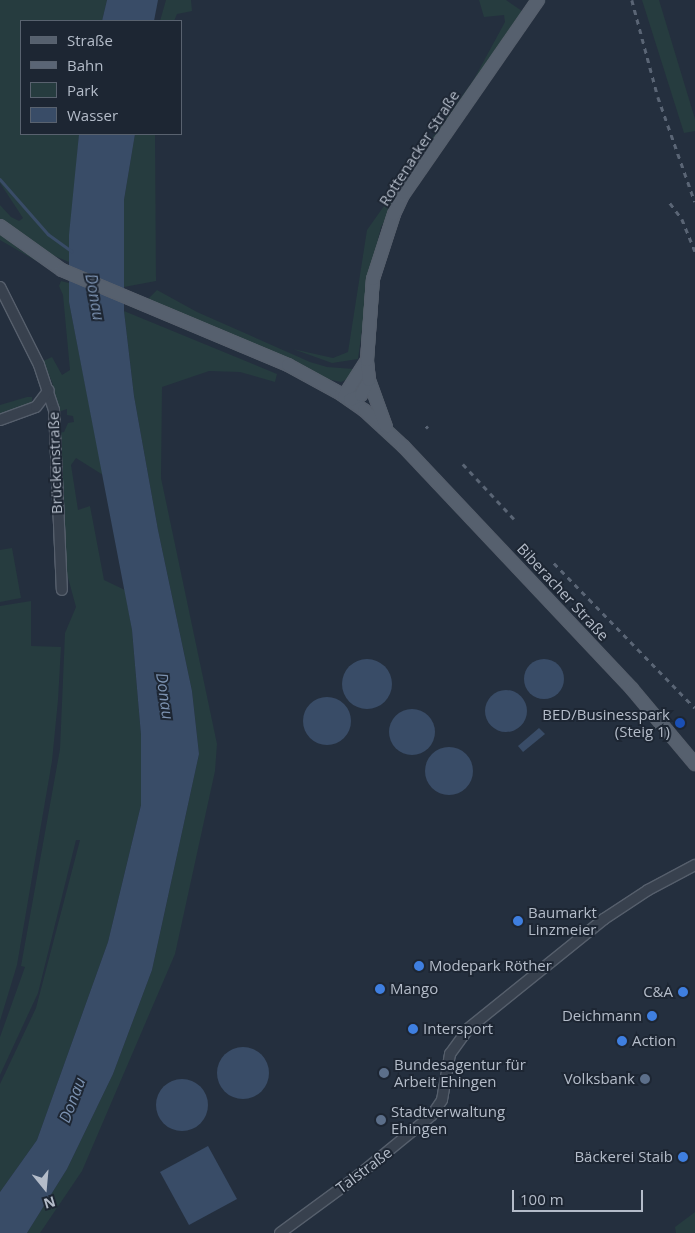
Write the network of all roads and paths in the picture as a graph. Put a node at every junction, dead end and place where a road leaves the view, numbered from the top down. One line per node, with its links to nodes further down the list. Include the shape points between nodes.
1 (538, 0): 4 (main road, Rottenacker Straße, via 394,214 373,279)
2 (0, 226): 7 (main road, Biberacher Straße, via 62,270 288,365)
3 (0, 287): 6 (street, Brückenstraße)
4 (367, 360): 5 (main road, Rottenacker Straße); 7 (main road, Rottenacker Straße)
5 (369, 380): 7 (main road, via 360,395); 9 (main road, Rottenacker Straße)
6 (49, 390): 8 (street, via 36,407); 10 (street, Brückenstraße, via 54,410)
7 (347, 398): 9 (main road, Biberacher Straße)
8 (0, 420)
9 (387, 430): 11 (main road, Biberacher Straße, via 632,689)
10 (62, 590)
11 (695, 764)
12 (695, 865): 13 (street, Talstraße, via 604,919 469,1028 450,1054 442,1100 432,1115)
13 (280, 1233)

